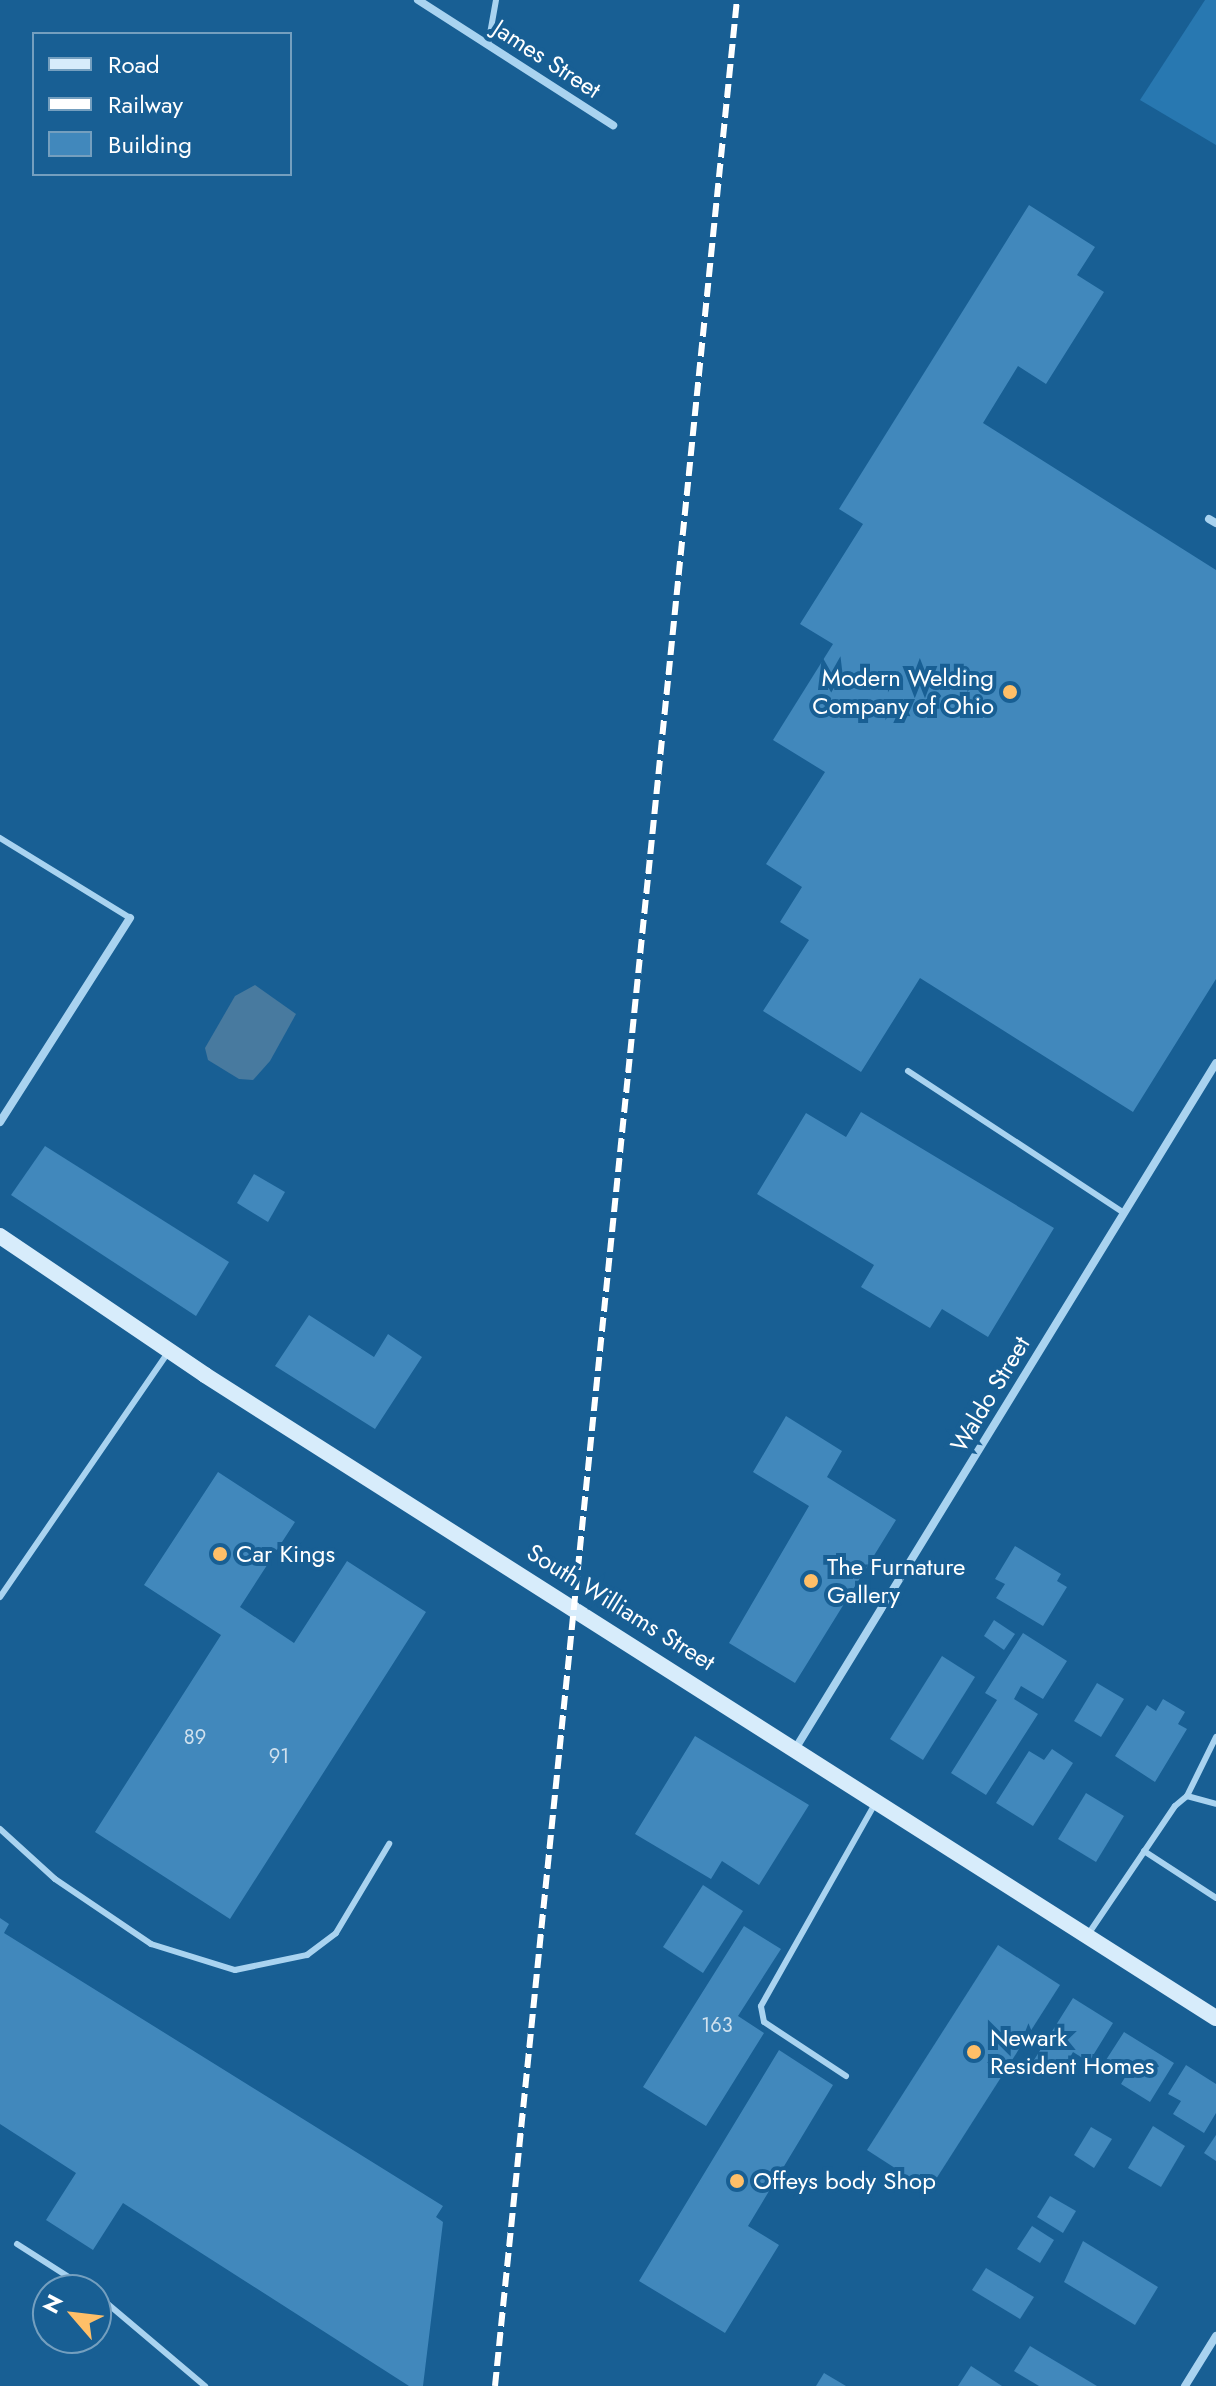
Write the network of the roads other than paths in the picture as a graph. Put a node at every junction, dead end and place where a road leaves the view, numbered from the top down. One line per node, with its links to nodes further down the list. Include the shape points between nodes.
1 (418, 0): 3 (street, James Street)
2 (496, 0): 3 (lane)
3 (488, 45): 4 (street, James Street)
4 (613, 125)
5 (0, 838): 6 (lane)
6 (130, 918): 9 (street)
7 (1216, 1063): 10 (street, Waldo Street)
8 (908, 1071): 10 (lane)
9 (0, 1122)
10 (1124, 1213): 15 (street, Waldo Street)
11 (0, 1236): 12 (street, South Williams Street)
12 (170, 1350): 13 (lane); 15 (street, South Williams Street)
13 (0, 1597)
14 (1216, 1737): 16 (lane)
15 (797, 1746): 17 (street, South Williams Street)
16 (1187, 1796): 18 (lane); 21 (lane)
17 (879, 1798): 23 (street, South Williams Street); 25 (lane, via 761,2006 764,2022)
18 (1216, 1804)
19 (0, 1829): 20 (lane, via 55,1879 151,1944 235,1970 307,1955 336,1933)
20 (389, 1844)
21 (1144, 1851): 22 (lane); 23 (lane)
22 (1216, 1898)
23 (1088, 1935): 24 (street, South Williams Street)
24 (1216, 2018)
25 (846, 2076)
26 (17, 2244): 27 (lane)
27 (64, 2274)
28 (112, 2308): 30 (lane)
29 (1216, 2336): 31 (street)
30 (205, 2386)
31 (1185, 2386)

